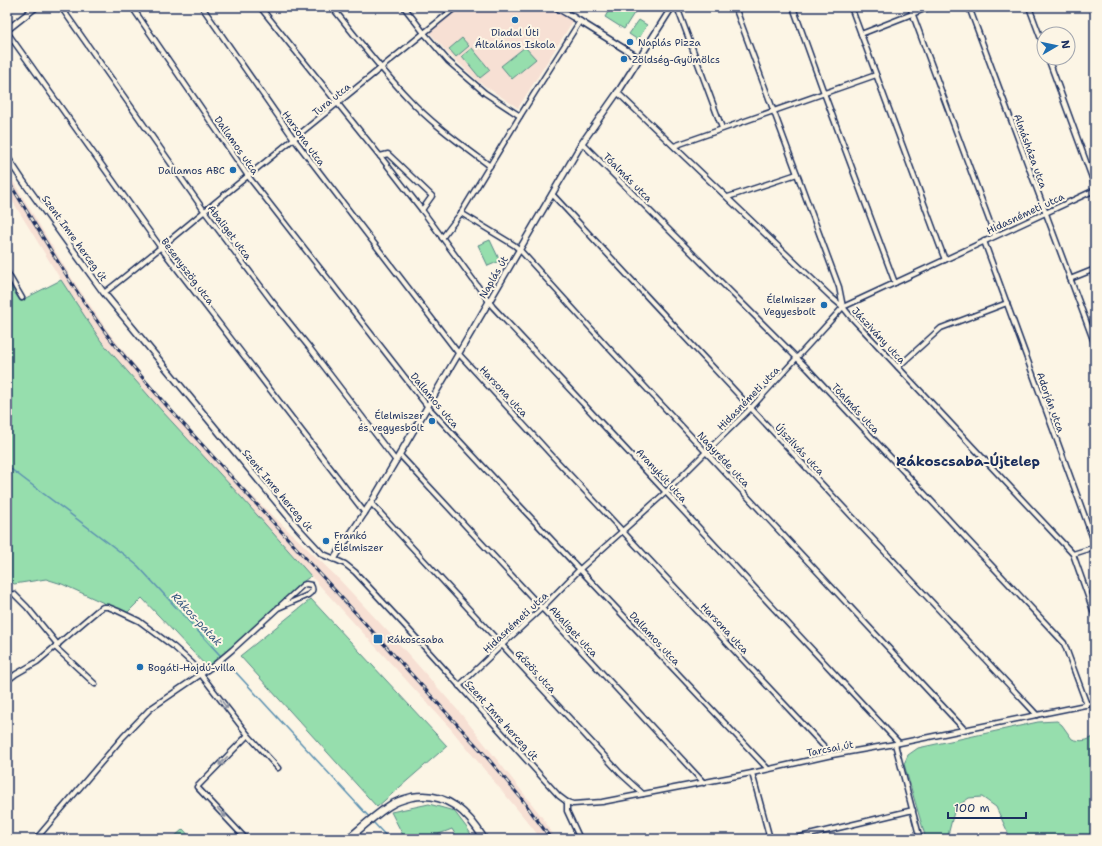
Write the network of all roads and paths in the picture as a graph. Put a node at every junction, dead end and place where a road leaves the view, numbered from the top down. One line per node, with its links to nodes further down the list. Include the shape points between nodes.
1 (36, 7): 22 (street)
2 (61, 7): 47 (street, Abaliget utca)
3 (132, 7): 42 (street, Dallamos utca)
4 (202, 7): 35 (street, Harsona utca)
5 (260, 7): 31 (street, Aranykút utca)
6 (332, 7): 27 (street)
7 (404, 7): 23 (street)
8 (456, 7): 23 (street, Tura utca)
9 (556, 7): 20 (street)
10 (672, 7): 25 (street, Naplás út)
11 (677, 7): 34 (street)
12 (735, 7): 32 (street)
13 (793, 7): 30 (street)
14 (851, 7): 24 (street)
15 (910, 7): 19 (street)
16 (930, 7): 19 (street)
17 (969, 7): 49 (street, Almásháza utca)
18 (1030, 7): 21 (street)
19 (913, 14): 24 (street); 50 (street)
20 (580, 21): 25 (street); 33 (street)
21 (1037, 26)
22 (7, 31): 53 (street, Besenyszög utca)
23 (424, 33): 27 (street, Tura utca); 33 (street, via 448,61 485,93)
24 (861, 34): 28 (street)
25 (639, 58): 29 (street, Naplás út)
26 (1051, 66): 43 (street)
27 (381, 68): 31 (street, Tura utca); 40 (street, via 409,99 446,133)
28 (876, 76): 30 (street); 55 (street)
29 (617, 92): 36 (street, Naplás út); 37 (street, Jászivány utca)
30 (824, 93): 32 (street); 59 (street)
31 (338, 104): 35 (street, Tura utca); 38 (street, Aranykút utca)
32 (773, 111): 34 (street); 41 (street)
33 (520, 116): 40 (street)
34 (722, 128): 37 (street)
35 (294, 139): 42 (street, Tura utca); 66 (street, Harsona utca)
36 (582, 143): 44 (street, Naplás út); 67 (street, Tóalmás utca)
37 (674, 146): 45 (street, Jászivány utca)
38 (380, 156): 46 (street, Aranykút utca); 46 (street, via 388,154 432,196)
39 (7, 158): 60 (street, Szent Imre herceg út)
40 (490, 166): 48 (street)
41 (797, 174): 45 (street); 64 (street)
42 (248, 176): 47 (street, Tura utca); 69 (street, Dallamos utca)
43 (1095, 188): 49 (street, Hidasnémeti utca)
44 (552, 194): 54 (street, Naplás út); 70 (street, Újszilvás utca)
45 (728, 198): 64 (street, Jászivány utca)
46 (422, 210): 51 (street, Aranykút utca)
47 (205, 212): 53 (street, Tura utca); 73 (street, Abaliget utca)
48 (461, 213): 51 (street); 54 (street, Nagyréde utca)
49 (1045, 213): 50 (street, Hidasnémeti utca); 58 (street, Almásháza utca)
50 (995, 236): 52 (street, Hidasnémeti utca)
51 (442, 238): 62 (street, Aranykút utca)
52 (984, 241): 55 (street, Hidasnémeti utca); 63 (street, Adorján utca)
53 (161, 248): 60 (street, Tura utca); 76 (street, Besenyszög utca)
54 (520, 250): 62 (street, Naplás út); 71 (street, Nagyréde utca)
55 (946, 260): 59 (street, Hidasnémeti utca)
56 (1095, 269): 58 (street)
57 (7, 272): 61 (street)
58 (1070, 279): 65 (street, Almásháza utca)
59 (895, 283): 64 (street, Hidasnémeti utca)
60 (104, 294): 79 (street, Szent Imre herceg út, via 297,527 322,554)
61 (22, 298)
62 (489, 302): 66 (street, Naplás út); 74 (street, Aranykút utca)
63 (1007, 303): 68 (street, via 941,328); 78 (street, Adorján utca, via 1094,544 1092,548)
64 (843, 307): 67 (street, Hidasnémeti utca); 68 (street, Jászivány utca)
65 (1094, 342)
66 (459, 354): 69 (street, Naplás út); 77 (street, Harsona utca)
67 (797, 358): 70 (street, Hidasnémeti utca); 92 (street, Tóalmás utca, via 1064,643)
68 (898, 367): 78 (street, Jászivány utca)
69 (428, 407): 72 (street, Naplás út); 80 (street, Dallamos utca)
70 (751, 408): 71 (street, Hidasnémeti utca); 93 (street, Újszilvás utca)
71 (706, 452): 74 (street, Hidasnémeti utca); 94 (street, Nagyréde utca)
72 (400, 455): 73 (street, Naplás út); 83 (street, Abaliget utca)
73 (396, 461): 75 (street, Naplás út)
74 (666, 492): 77 (street, Hidasnémeti utca); 96 (street, Aranykút utca)
75 (371, 503): 76 (street, Naplás út); 85 (street, Gőzös utca)
76 (365, 513): 79 (street, Naplás út)
77 (623, 530): 80 (street, Hidasnémeti utca); 97 (street, Harsona utca)
78 (1073, 554): 84 (street, Jászivány utca)
79 (334, 559): 90 (street, Szent Imre herceg út, via 355,572)
80 (580, 569): 83 (street, Hidasnémeti utca); 99 (street, Dallamos utca)
81 (14, 594): 86 (street)
82 (278, 608): 82 (street, via 312,593 311,585 303,585); 87 (street, via 229,653)
83 (542, 608): 85 (street, Hidasnémeti utca); 101 (street, Abaliget utca)
84 (1095, 616)
85 (502, 645): 90 (street, Hidasnémeti utca); 102 (street, Gőzös utca)
86 (57, 646): 87 (street, via 98,610 108,607 138,621 154,632 192,663); 88 (street); 89 (street)
87 (201, 674): 95 (street, one-way to 95); 105 (street, via 150,709)
88 (7, 681)
89 (95, 684)
90 (459, 686): 103 (street, Szent Imre herceg út)
91 (1095, 703): 92 (street, Tarcsai út)
92 (1087, 705): 93 (street, Tarcsai út)
93 (1037, 715): 94 (street, Tarcsai út)
94 (964, 729): 96 (street, Tarcsai út)
95 (248, 735): 98 (street); 106 (street, one-way to 106, via 197,788)
96 (897, 744): 97 (street, Tarcsai út); 104 (street)
97 (832, 755): 99 (street, Tarcsai út)
98 (278, 768)
99 (768, 769): 100 (street, Tarcsai út)
100 (752, 773): 101 (street, Tarcsai út); 110 (street)
101 (704, 783): 102 (street, Tarcsai út)
102 (643, 794): 103 (street, Tarcsai út, via 592,804)
103 (567, 802): 109 (street, via 567,811)
104 (913, 810): 111 (street); 112 (street)
105 (36, 839)
106 (246, 839)
107 (348, 839): 108 (main road, via 389,806 402,799 427,796 450,802 469,817)
108 (484, 839)
109 (580, 839)
110 (770, 839)
111 (792, 839)
112 (920, 839)

